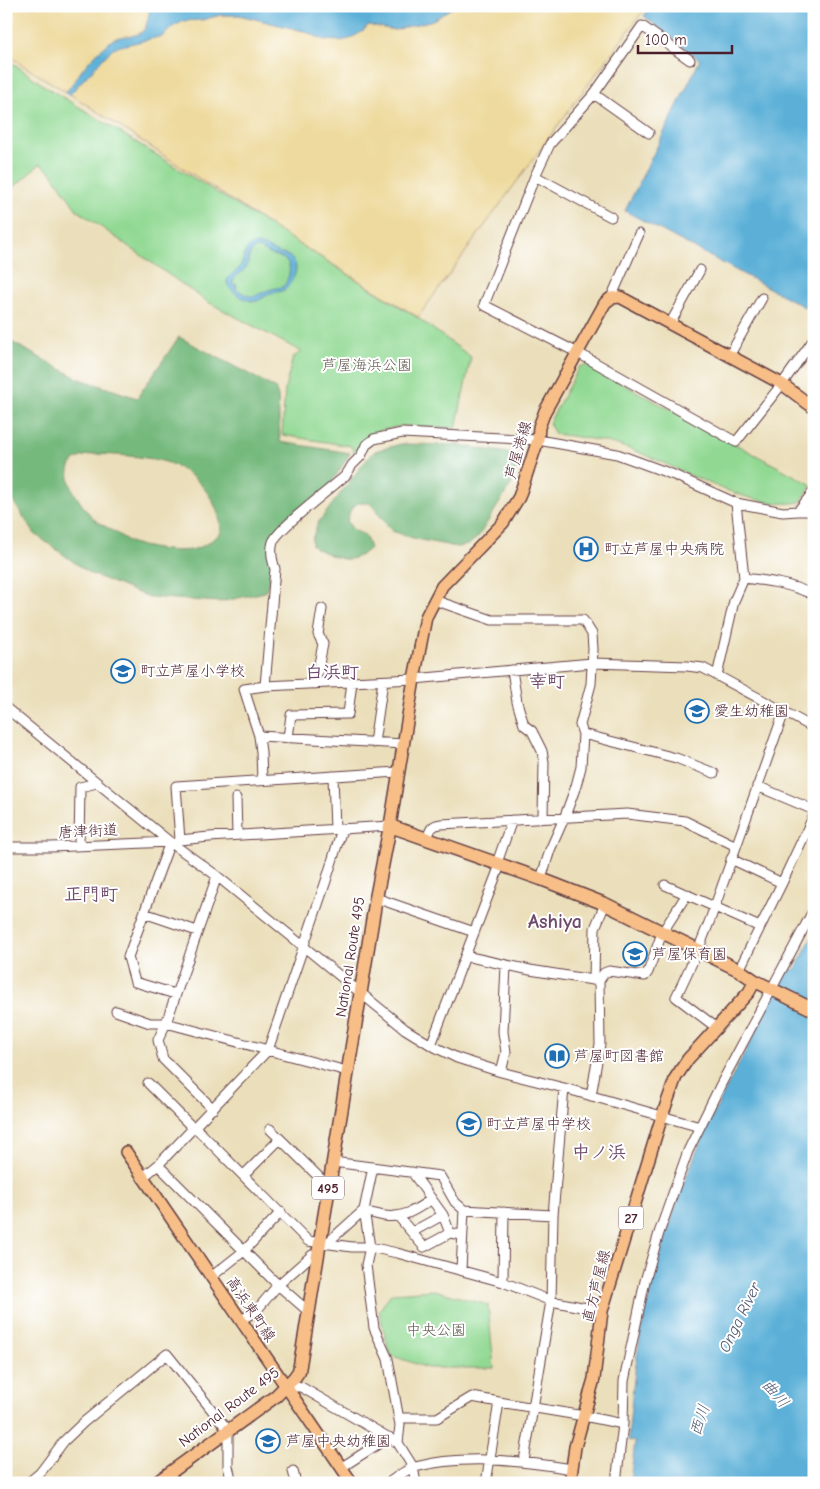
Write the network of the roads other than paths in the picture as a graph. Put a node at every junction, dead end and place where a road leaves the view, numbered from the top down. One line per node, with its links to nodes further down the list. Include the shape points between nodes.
1 (690, 60): 2 (street, via 642,26)
2 (594, 94): 3 (street); 4 (street, via 550,144)
3 (649, 133)
4 (535, 176): 5 (street); 12 (street, via 484,305)
5 (611, 217)
6 (640, 234): 8 (street)
7 (700, 270): 10 (street)
8 (611, 298): 10 (main road, via 620,297); 12 (main road, 芦屋港線, via 605,303)
9 (762, 298): 13 (street)
10 (670, 324): 13 (main road)
11 (814, 339): 14 (street)
12 (578, 353): 14 (street, via 736,442); 16 (main road, 芦屋港線, via 545,411)
13 (729, 356): 14 (main road)
14 (782, 384): 15 (main road)
15 (814, 408)
16 (538, 440): 18 (street, via 617,454); 23 (main road, 芦屋港線, via 511,512 442,586); 32 (street, via 402,433 374,439 366,445 346,475 273,539 275,569)
17 (814, 492): 20 (street)
18 (736, 503): 20 (street, via 783,512); 21 (street)
19 (814, 510): 20 (street)
20 (798, 511)
21 (744, 578): 22 (street, via 782,583); 27 (street, via 734,601)
22 (814, 595)
23 (434, 600): 25 (street, via 492,620 584,620 592,634); 28 (main road, 芦屋港線, via 426,617)
24 (322, 609): 31 (street, via 318,634 323,644)
25 (592, 662): 26 (street); 27 (street, via 687,666 703,668); 36 (street, via 591,684 580,725)
26 (512, 670): 28 (street); 51 (street, via 524,725 532,731 542,751)
27 (717, 676): 34 (street)
28 (414, 679): 29 (street); 40 (main road, 芦屋港線)
29 (383, 680): 30 (street); 39 (street)
30 (352, 682): 31 (street); 38 (street, via 348,714 290,715)
31 (315, 684): 32 (street)
32 (265, 686): 37 (street, via 244,689)
33 (6, 708): 45 (street)
34 (784, 712): 35 (street); 46 (street)
35 (814, 728)
36 (583, 734): 42 (street, via 676,758); 50 (street, via 581,767)
37 (259, 736): 38 (street); 44 (street)
38 (288, 738): 39 (street)
39 (374, 743): 40 (street)
40 (404, 744): 41 (main road, 芦屋港線)
41 (398, 772): 43 (street); 53 (main road, 芦屋港線)
42 (714, 773)
43 (333, 776): 44 (street); 54 (street)
44 (262, 780): 57 (street, via 176,786)
45 (97, 782): 57 (street); 58 (street, via 80,787)
46 (757, 786): 48 (street); 59 (street)
47 (236, 798): 55 (street)
48 (814, 810)
49 (814, 815): 65 (street)
50 (566, 816): 51 (street); 59 (street, via 627,814 685,821); 64 (street)
51 (543, 818): 52 (street)
52 (512, 820): 56 (street, via 434,825); 62 (street, via 498,860)
53 (390, 826): 54 (street, 唐津街道); 56 (highway); 68 (highway, National Route 495 / 495)
54 (339, 829): 55 (street, 唐津街道); 77 (street, via 326,882)
55 (237, 835): 57 (street, 唐津街道)
56 (427, 839): 62 (highway)
57 (175, 842): 58 (street, 唐津街道); 63 (street); 72 (street)
58 (79, 846): 60 (street, 唐津街道)
59 (736, 846): 61 (street)
60 (6, 847)
61 (731, 859): 65 (street); 70 (street)
62 (500, 865): 64 (highway); 75 (street)
63 (217, 876): 74 (street); 77 (street)
64 (541, 879): 69 (highway)
65 (782, 883): 73 (street)
66 (666, 885): 67 (street)
67 (687, 894): 70 (street); 76 (street)
68 (376, 898): 75 (street); 85 (highway, National Route 495 / 495)
69 (604, 904): 76 (highway); 82 (street, via 596,928)
70 (715, 906): 73 (street); 78 (street)
71 (814, 909): 84 (street)
72 (144, 913): 74 (street); 86 (street, via 128,956 135,982)
73 (760, 927): 81 (street)
74 (197, 931): 86 (street)
75 (474, 932): 79 (street)
76 (662, 933): 78 (highway); 82 (street, via 645,976 609,971)
77 (304, 946): 85 (street); 92 (street)
78 (698, 950): 81 (highway); 90 (street, via 676,997)
79 (465, 956): 80 (street); 91 (street)
80 (506, 965): 82 (street); 94 (street, via 503,1032 506,1052)
81 (739, 970): 83 (highway)
82 (597, 981): 97 (street, via 600,1044)
83 (755, 981): 84 (highway); 90 (main road, 直方芦屋線 / 27)
84 (771, 989): 87 (highway); 101 (street)
85 (361, 993): 91 (street, via 405,1029); 93 (highway, National Route 495 / 495)
86 (175, 994): 89 (street)
87 (814, 1010)
88 (116, 1012): 89 (street, via 150,1023)
89 (166, 1023): 92 (street); 98 (street, via 158,1040 163,1059)
90 (717, 1028): 99 (main road, 直方芦屋線 / 27, via 676,1077)
91 (431, 1045): 94 (street, via 457,1058)
92 (268, 1050): 93 (street); 98 (street)
93 (347, 1072): 105 (highway, National Route 495 / 495)
94 (501, 1072): 96 (street)
95 (148, 1083): 100 (street)
96 (564, 1088): 97 (street); 118 (street)
97 (592, 1096): 99 (street)
98 (214, 1109): 100 (street)
99 (662, 1116): 101 (street); 132 (main road, 直方芦屋線 / 27)
100 (194, 1128): 106 (street); 109 (street)
101 (700, 1128): 139 (street, via 673,1192 645,1281 624,1381)
102 (270, 1129): 103 (street)
103 (280, 1139): 109 (street); 111 (street)
104 (126, 1152): 110 (main road, 高浜東町線)
105 (332, 1162): 107 (street); 111 (highway, National Route 495 / 495)
106 (158, 1165): 110 (street); 125 (street)
107 (373, 1167): 108 (street); 115 (street)
108 (412, 1172): 112 (street); 113 (street, via 440,1176 455,1202)
109 (244, 1175): 114 (street)
110 (142, 1178): 127 (main road, 高浜東町線)
111 (328, 1186): 123 (highway, National Route 495 / 495)
112 (432, 1199): 117 (street); 119 (street, via 414,1212)
113 (464, 1210): 116 (street); 122 (street)
114 (281, 1212): 123 (street, via 308,1241); 125 (street)
115 (364, 1212): 119 (street); 123 (street); 124 (street)
116 (504, 1212): 118 (street); 128 (street)
117 (443, 1215): 120 (street); 121 (street)
118 (553, 1215): 130 (street)
119 (398, 1216): 120 (street)
120 (412, 1232): 121 (street, via 424,1247)
121 (450, 1233): 122 (street)
122 (462, 1235): 126 (street)
123 (321, 1248): 124 (street); 129 (street); 131 (highway, National Route 495 / 495)
124 (370, 1248): 126 (street); 138 (street, via 366,1265 374,1328 388,1359)
125 (244, 1251): 127 (street); 129 (street)
126 (461, 1270): 128 (street)
127 (212, 1278): 133 (main road, 高浜東町線)
128 (502, 1282): 130 (street)
129 (278, 1285): 131 (street); 133 (street, via 256,1311)
130 (551, 1301): 132 (street); 136 (street)
131 (308, 1311): 134 (highway, National Route 495 / 495, via 298,1372)
132 (602, 1311): 137 (main road, 直方芦屋線 / 27, via 594,1380)
133 (241, 1320): 134 (main road, 高浜東町線)
134 (286, 1387): 140 (highway, National Route 495 / 495); 141 (street, via 302,1387); 145 (main road, 高浜東町線)
135 (499, 1402): 136 (street); 138 (street, via 472,1397 437,1418); 143 (street)
136 (533, 1407): 137 (street); 144 (street)
137 (584, 1416): 139 (street); 147 (main road, 直方芦屋線 / 27)
138 (399, 1418): 142 (street)
139 (623, 1424): 158 (street)
140 (228, 1430): 149 (street, via 167,1354 84,1422); 150 (highway, National Route 495 / 495); 151 (street, via 228,1466)
141 (389, 1437): 142 (street); 145 (street)
142 (398, 1443): 146 (street)
143 (489, 1461): 144 (street); 146 (street, via 461,1460); 156 (street)
144 (524, 1461): 147 (street)
145 (342, 1467): 153 (main road, 高浜東町線)
146 (413, 1467): 154 (street); 155 (street)
147 (572, 1469): 157 (main road, 直方芦屋線 / 27)
148 (293, 1471): 152 (street)
149 (28, 1483)
150 (156, 1483)
151 (232, 1483)
152 (296, 1483)
153 (352, 1483)
154 (388, 1483)
155 (416, 1483)
156 (486, 1483)
157 (570, 1483)
158 (616, 1483)

